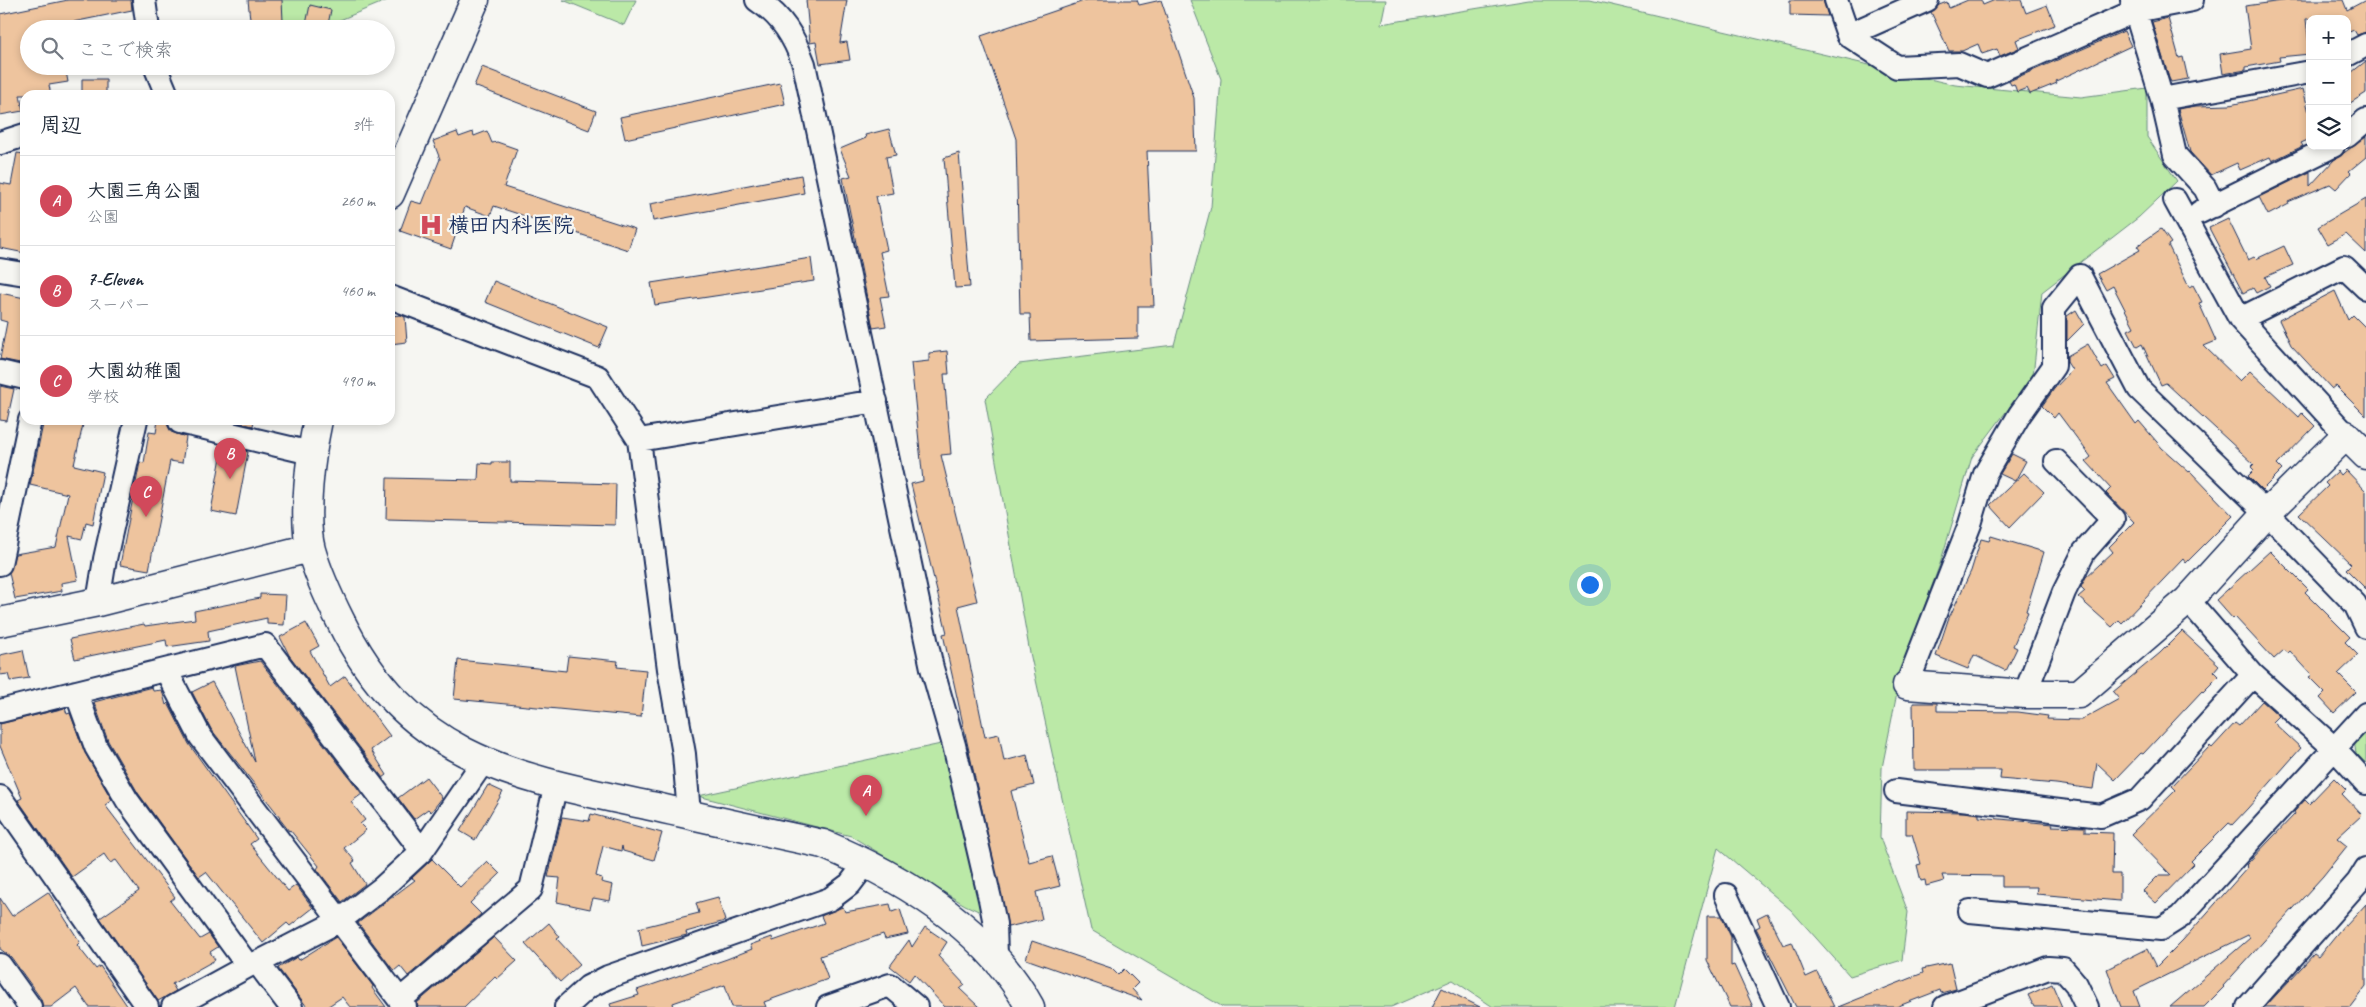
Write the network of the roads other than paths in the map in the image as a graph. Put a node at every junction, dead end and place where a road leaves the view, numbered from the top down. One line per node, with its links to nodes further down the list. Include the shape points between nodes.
1 (144, 0): 8 (street)
2 (475, 0): 21 (street)
3 (757, 0): 30 (street, via 770,9 794,37 804,64)
4 (1836, 0): 9 (street)
5 (1927, 0): 9 (street)
6 (2192, 0): 7 (street)
7 (2134, 6): 9 (street, via 1987,76 1959,64 1897,67); 15 (street)
8 (147, 20)
9 (1848, 35)
10 (2366, 45): 11 (street)
11 (2351, 53)
12 (2306, 73): 15 (street)
13 (159, 75): 14 (street)
14 (165, 90)
15 (2162, 99): 22 (street, via 2175,155 2205,188)
16 (2366, 120): 17 (street)
17 (2351, 133)
18 (20, 137): 19 (street)
19 (0, 143)
20 (2325, 150): 22 (street)
21 (395, 183)
22 (2214, 206): 27 (street, via 2180,209)
23 (0, 270): 24 (street)
24 (20, 273)
25 (2366, 288): 27 (street, via 2344,267)
26 (395, 299): 36 (street, via 598,377)
27 (2240, 319): 35 (street)
28 (0, 372): 29 (street)
29 (20, 377)
30 (876, 401): 36 (street); 67 (street, via 932,668 954,745 990,899)
31 (29, 425): 42 (street)
32 (135, 425): 44 (street)
33 (193, 425): 37 (street)
34 (317, 425): 37 (street)
35 (2346, 435): 38 (street); 40 (street)
36 (638, 440): 60 (street, via 669,669 684,754)
37 (311, 453): 41 (street)
38 (2366, 455)
39 (2056, 461): 51 (street, via 2113,519 2084,552 2064,592)
40 (2267, 513): 43 (street); 46 (street, via 2355,604); 49 (street, via 2139,389 2080,276 2054,308 2054,366 2020,414 1985,474 1970,524)
41 (310, 548): 44 (street); 55 (street, via 353,647 373,675 395,702 431,733)
42 (0, 564)
43 (2188, 600): 48 (street); 51 (street, via 2079,694)
44 (98, 602): 45 (street)
45 (0, 622)
46 (2366, 627)
47 (166, 670): 50 (street); 61 (street, via 265,645); 66 (street, via 200,736)
48 (2253, 675): 54 (street); 58 (street, via 2140,798 2101,816)
49 (1907, 685): 51 (street)
50 (76, 692): 52 (street); 68 (street, via 96,747 127,800)
51 (2025, 694)
52 (0, 711)
53 (2366, 714): 54 (street)
54 (2334, 750): 56 (street); 65 (street, via 2180,917 2161,929)
55 (483, 762): 57 (street); 61 (street)
56 (2366, 783)
57 (556, 785): 60 (street); 71 (street, via 531,889)
58 (1896, 791)
59 (0, 797): 73 (street)
60 (689, 814): 62 (street, via 823,844)
61 (422, 851): 66 (street, via 382,888)
62 (866, 864): 67 (street, via 925,898); 76 (street, via 850,884 830,899 608,976 588,987)
63 (2366, 868): 83 (street, via 2358,882)
64 (1726, 895): 80 (street)
65 (1970, 911)
66 (339, 920): 68 (street); 71 (street)
67 (996, 956): 79 (street, via 1017,982)
68 (253, 964): 74 (street); 75 (street)
69 (0, 965): 72 (street)
70 (1970, 1002): 81 (street); 82 (street, via 2048,968 2063,969 2076,984)
71 (402, 1004)
72 (30, 1007)
73 (147, 1007)
74 (173, 1007)
75 (290, 1007)
76 (566, 1007)
77 (828, 1007): 78 (street, via 890,985)
78 (916, 1007)
79 (1030, 1007)
80 (1778, 1007)
81 (1945, 1007)
82 (2087, 1007)
83 (2248, 1007)

